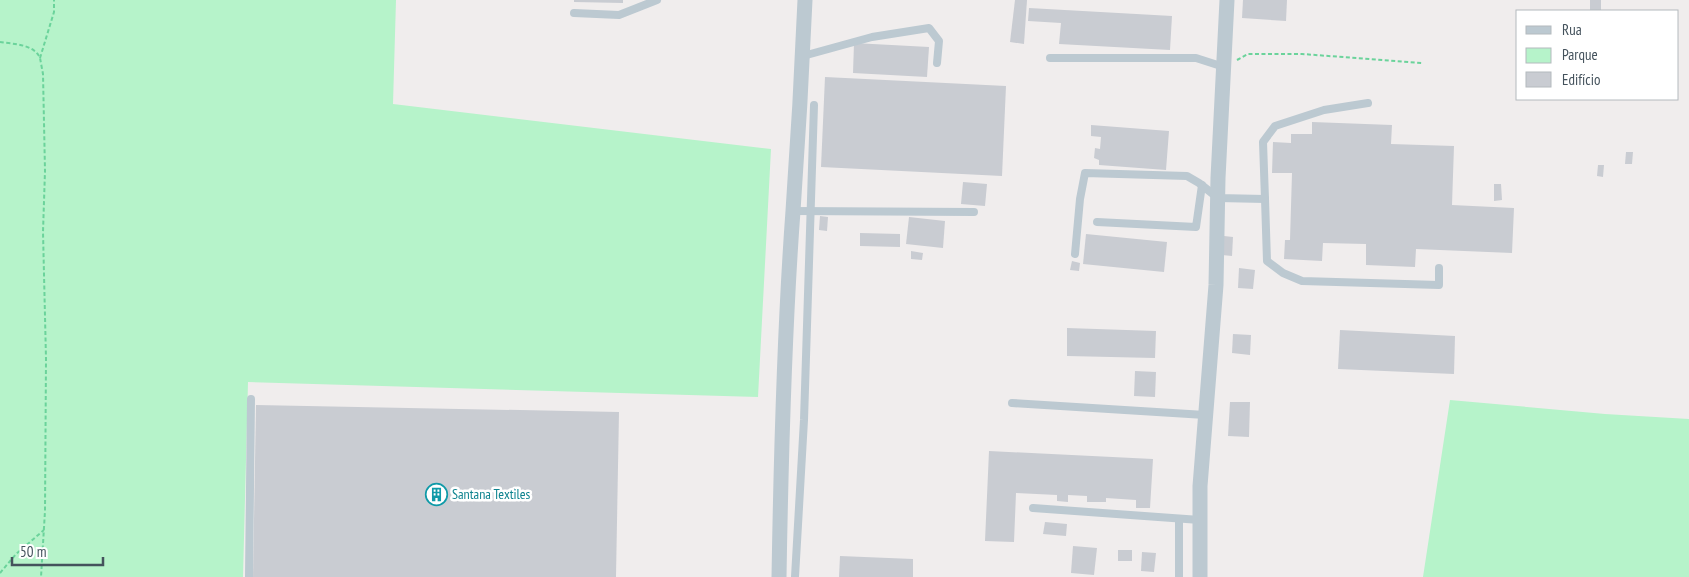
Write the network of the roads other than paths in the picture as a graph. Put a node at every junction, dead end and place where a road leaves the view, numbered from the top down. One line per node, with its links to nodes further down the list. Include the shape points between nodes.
1 (657, 0): 4 (lane, via 618,15)
2 (1227, 0): 8 (street)
3 (803, 2): 5 (street)
4 (574, 13)
5 (802, 56): 7 (lane, via 872,37 929,28 939,40); 14 (street)
6 (1050, 58): 8 (lane, via 1196,58)
7 (937, 63)
8 (1224, 67): 12 (street)
9 (1368, 103): 13 (lane, via 1324,110 1275,126 1264,142)
10 (814, 105): 15 (lane)
11 (1202, 185): 12 (lane); 17 (lane, via 1196,227); 18 (lane, via 1187,176 1085,173)
12 (1218, 198): 13 (lane); 22 (street, via 1216,285)
13 (1265, 198): 19 (lane, via 1267,261 1302,281 1439,285)
14 (793, 211): 15 (lane); 27 (street)
15 (811, 211): 16 (lane); 28 (lane)
16 (974, 212)
17 (1097, 222)
18 (1075, 254)
19 (1440, 268)
20 (250, 399): 26 (lane)
21 (1012, 404): 22 (lane)
22 (1205, 415): 25 (street)
23 (1033, 508): 24 (lane)
24 (1179, 519): 25 (lane); 29 (lane)
25 (1200, 520): 30 (street)
26 (249, 577)
27 (779, 577)
28 (795, 577)
29 (1179, 577)
30 (1200, 577)

